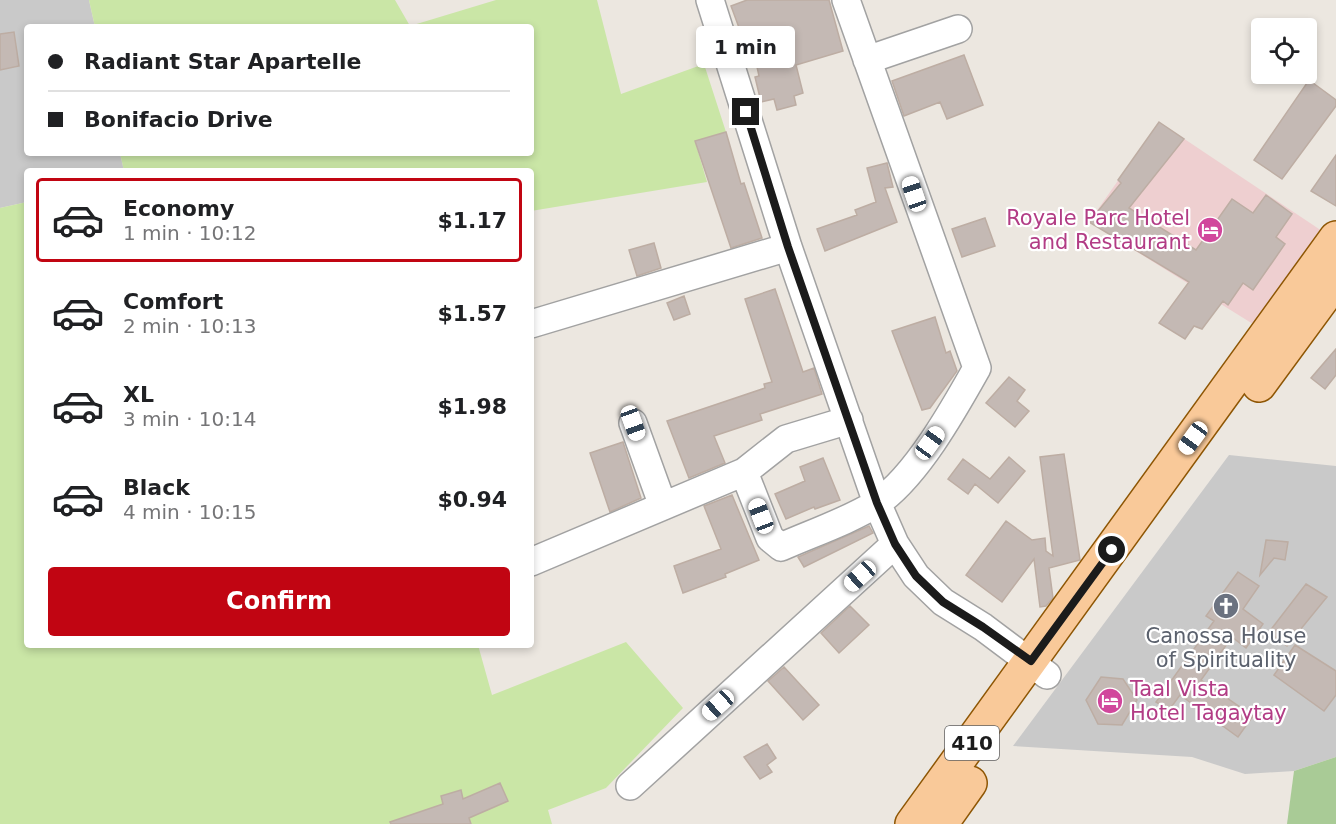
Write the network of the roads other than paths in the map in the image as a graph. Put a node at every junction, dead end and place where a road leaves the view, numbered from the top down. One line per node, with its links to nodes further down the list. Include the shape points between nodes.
1 (710, 0): 6 (street)
2 (846, 0): 4 (street)
3 (958, 29): 4 (street)
4 (867, 60): 12 (street, via 977,368 952,412 908,474)
5 (1336, 238): 16 (main road, 410)
6 (788, 247): 8 (street); 9 (street)
7 (1336, 280): 16 (main road, 410)
8 (534, 323)
9 (849, 420): 11 (street, via 786,439); 12 (street)
10 (633, 423): 13 (street)
11 (744, 472): 12 (street, via 770,538 781,547); 13 (street)
12 (877, 503): 14 (street)
13 (663, 506): 15 (street)
14 (895, 544): 16 (street, via 916,576 943,602); 17 (street)
15 (534, 561)
16 (1039, 668): 18 (main road, 410); 19 (main road, 410)
17 (630, 786)
18 (912, 824)
19 (941, 824)

